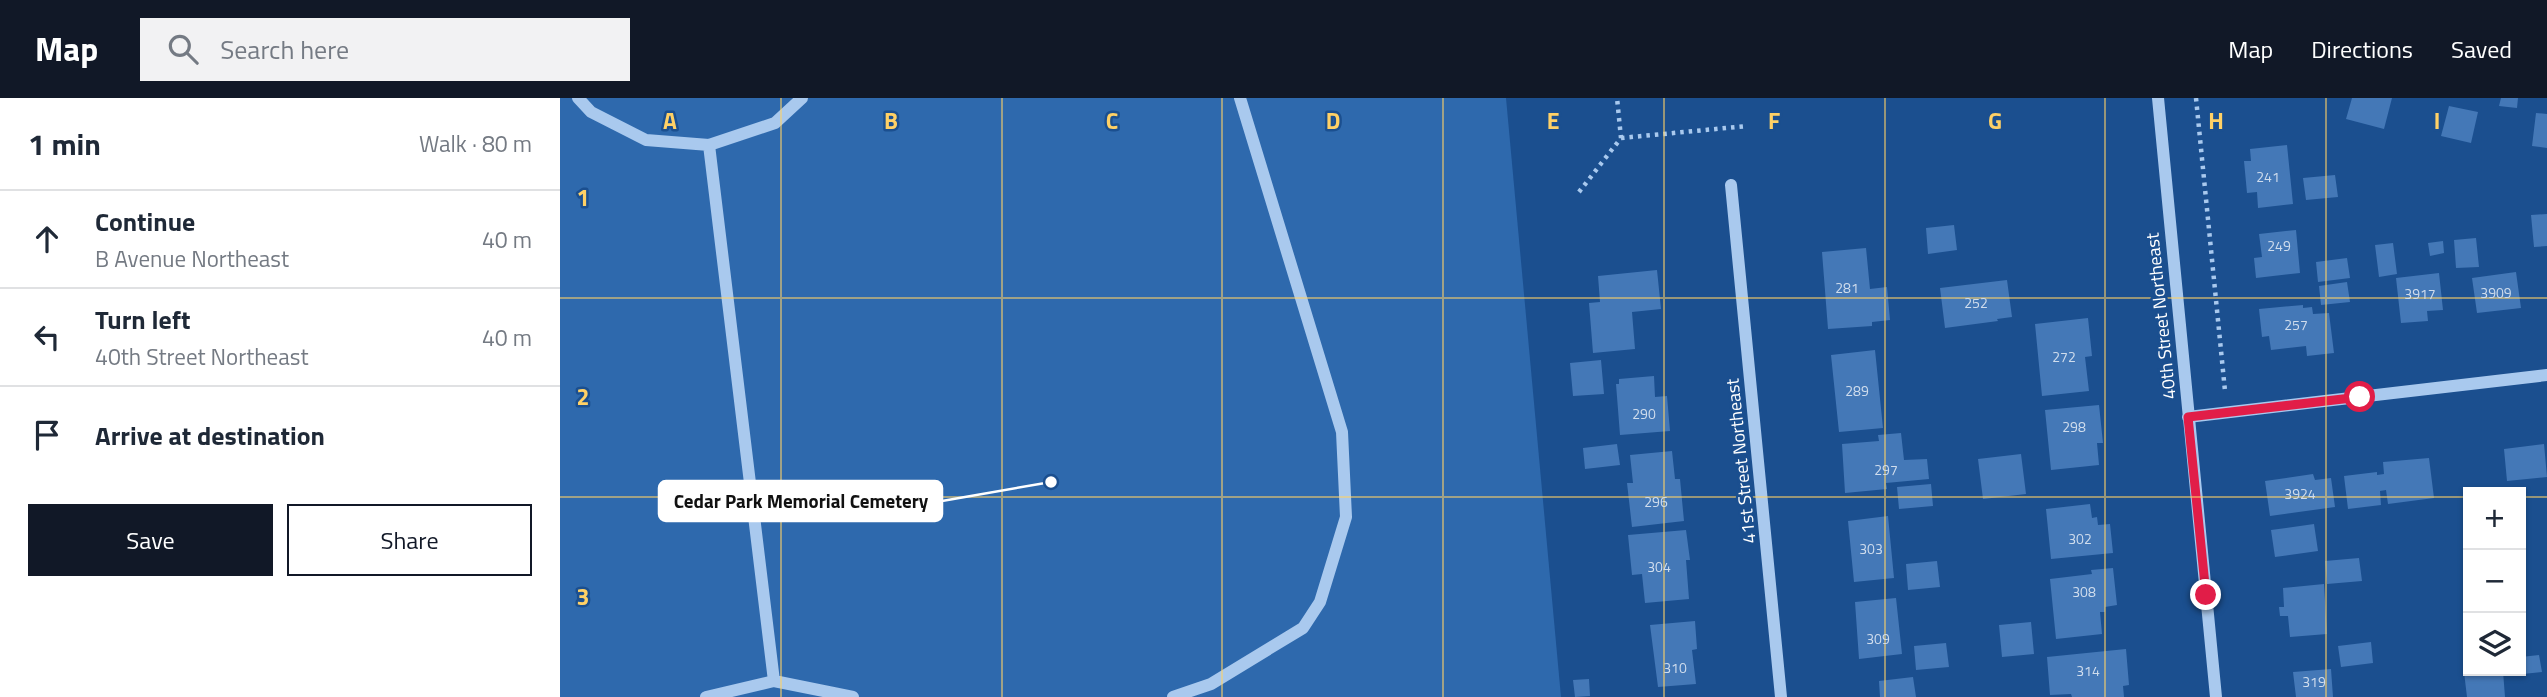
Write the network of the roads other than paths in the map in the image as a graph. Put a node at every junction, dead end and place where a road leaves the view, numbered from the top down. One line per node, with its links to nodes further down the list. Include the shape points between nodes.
1 (578, 98): 5 (street, via 591,112 646,139)
2 (802, 98): 5 (street, via 775,123)
3 (1240, 98): 12 (street, via 1342,432 1346,517 1320,602 1303,628 1211,684)
4 (2158, 98): 8 (street, 40th Street Northeast)
5 (709, 145): 9 (street)
6 (1731, 186): 13 (street, 41st Street Northeast)
7 (2547, 375): 8 (street)
8 (2188, 417): 14 (street, 40th Street Northeast)
9 (774, 681): 10 (street); 11 (street)
10 (706, 697)
11 (853, 697)
12 (1172, 697)
13 (1781, 697)
14 (2216, 697)

